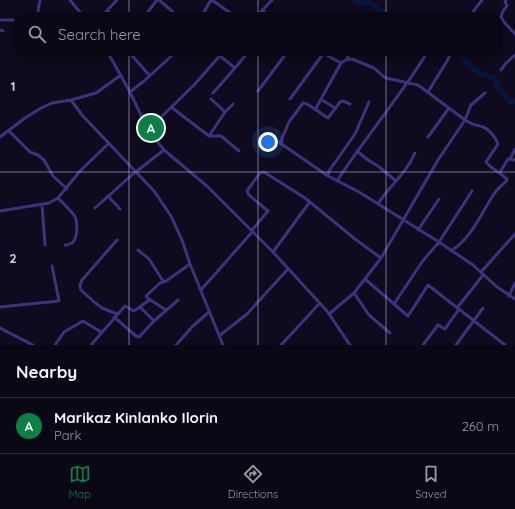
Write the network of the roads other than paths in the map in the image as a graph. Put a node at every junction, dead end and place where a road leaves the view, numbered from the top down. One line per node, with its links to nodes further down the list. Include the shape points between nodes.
1 (40, 0): 11 (street)
2 (70, 0): 12 (street)
3 (117, 0): 10 (street)
4 (158, 0): 13 (street); 14 (street)
5 (211, 0): 15 (street); 16 (street)
6 (272, 0): 9 (street)
7 (482, 0): 18 (street)
8 (506, 0): 19 (street, via 507,6)
9 (262, 10): 17 (street)
10 (108, 11)
11 (38, 12)
12 (80, 12)
13 (148, 12)
14 (173, 12)
15 (204, 12)
16 (229, 12)
17 (265, 12)
18 (473, 12)
19 (503, 12)
20 (0, 20): 21 (street)
21 (12, 20)
22 (503, 20): 23 (street)
23 (515, 34)
24 (515, 55): 39 (street)
25 (110, 56): 40 (street)
26 (132, 56): 41 (street)
27 (171, 56): 41 (street)
28 (220, 56): 38 (street); 55 (street)
29 (245, 56): 38 (street)
30 (284, 56): 43 (street)
31 (321, 56): 49 (street)
32 (326, 56): 37 (street)
33 (348, 56): 36 (street)
34 (425, 56): 42 (street)
35 (450, 56): 45 (street)
36 (346, 60): 37 (street); 42 (street, via 352,59 374,68 386,78)
37 (342, 62): 51 (street)
38 (235, 68): 46 (street)
39 (501, 70)
40 (121, 75): 44 (street); 50 (street, via 96,94)
41 (149, 75): 44 (street)
42 (408, 82): 45 (street); 70 (street)
43 (258, 91)
44 (130, 92): 61 (street)
45 (428, 92): 57 (street)
46 (213, 93)
47 (485, 93): 60 (street, via 472,105)
48 (211, 99): 59 (street)
49 (290, 99)
50 (72, 100): 62 (street, via 47,105 24,118); 66 (street)
51 (322, 100): 56 (street); 58 (street)
52 (369, 102): 76 (street, via 356,134 328,172)
53 (233, 104): 59 (street)
54 (350, 104): 56 (street, via 343,101)
55 (171, 107): 61 (street); 63 (street)
56 (335, 108): 58 (street, via 328,118)
57 (449, 108): 60 (street); 65 (street)
58 (315, 110): 76 (street, via 307,103 303,103 289,122 280,143)
59 (225, 112): 63 (street)
60 (465, 120): 75 (street, via 472,125 486,128 497,139 498,144 486,162); 90 (street, via 438,160)
61 (148, 130): 68 (street)
62 (9, 131): 64 (street); 79 (street, via 30,152 44,160 53,176)
63 (209, 136): 69 (street, via 221,136)
64 (0, 137)
65 (428, 137)
66 (108, 144): 74 (street); 79 (street, via 80,171)
67 (515, 149): 72 (street)
68 (164, 150): 74 (street); 92 (street, via 208,187)
69 (239, 151)
70 (357, 151): 77 (street); 78 (street)
71 (415, 153): 78 (street, via 410,164)
72 (510, 159): 73 (street); 75 (street)
73 (515, 160)
74 (136, 172): 81 (street); 102 (street, via 154,191 170,216)
75 (500, 172): 99 (street, via 507,180 493,195 460,245)
76 (328, 176): 77 (street)
77 (336, 181): 86 (street)
78 (396, 181): 86 (street)
79 (67, 189): 82 (street)
80 (472, 191): 95 (street)
81 (108, 196): 87 (street); 88 (street)
82 (58, 198): 85 (street); 97 (street, via 76,219 75,238 72,243)
83 (439, 199): 91 (street)
84 (309, 203): 92 (street, via 264,172 260,173 247,191 268,211); 100 (street); 101 (street)
85 (42, 204): 89 (street); 96 (street)
86 (378, 204): 90 (street)
87 (96, 208)
88 (120, 209)
89 (0, 211)
90 (404, 220): 91 (street); 101 (street)
91 (418, 230): 95 (street)
92 (252, 231): 100 (street); 109 (street)
93 (515, 234): 105 (street)
94 (117, 240): 123 (street, via 80,285 81,290 94,302)
95 (439, 242): 99 (street); 116 (street, via 422,262)
96 (45, 245)
97 (66, 245)
98 (138, 250): 107 (street, via 149,259)
99 (451, 251): 105 (street)
100 (273, 252): 104 (street)
101 (381, 258): 106 (street)
102 (190, 264): 107 (street); 109 (street)
103 (52, 266): 117 (street, via 59,301)
104 (288, 269): 115 (street); 131 (street, via 247,314)
105 (482, 274): 111 (street); 120 (street)
106 (365, 279): 110 (street); 116 (street)
107 (163, 281): 112 (street, via 146,296)
108 (515, 283): 111 (street)
109 (201, 290): 122 (street)
110 (354, 292): 124 (street); 130 (street, via 369,315)
111 (509, 296): 113 (street)
112 (149, 299): 118 (street); 121 (street)
113 (515, 299)
114 (178, 300): 121 (street)
115 (319, 304): 124 (street); 137 (street)
116 (394, 304): 120 (street, via 408,316 428,285)
117 (0, 307)
118 (140, 307): 123 (street, via 134,311 124,306); 127 (street)
119 (483, 308): 126 (street)
120 (458, 309): 126 (street); 139 (street, via 445,329 438,325)
121 (166, 310): 127 (street)
122 (209, 312): 131 (street); 135 (street)
123 (117, 314): 125 (street)
124 (329, 314): 138 (street)
125 (114, 317): 127 (street, via 140,337); 129 (street)
126 (474, 320): 140 (street); 141 (street)
127 (154, 321)
128 (0, 328): 132 (street)
129 (101, 332): 133 (street, via 83,321 64,332); 134 (street)
130 (390, 333)
131 (219, 336): 136 (street)
132 (33, 345)
133 (56, 345)
134 (91, 345)
135 (176, 345)
136 (223, 345)
137 (281, 345)
138 (350, 345)
139 (423, 345)
140 (456, 345)
141 (505, 345)

